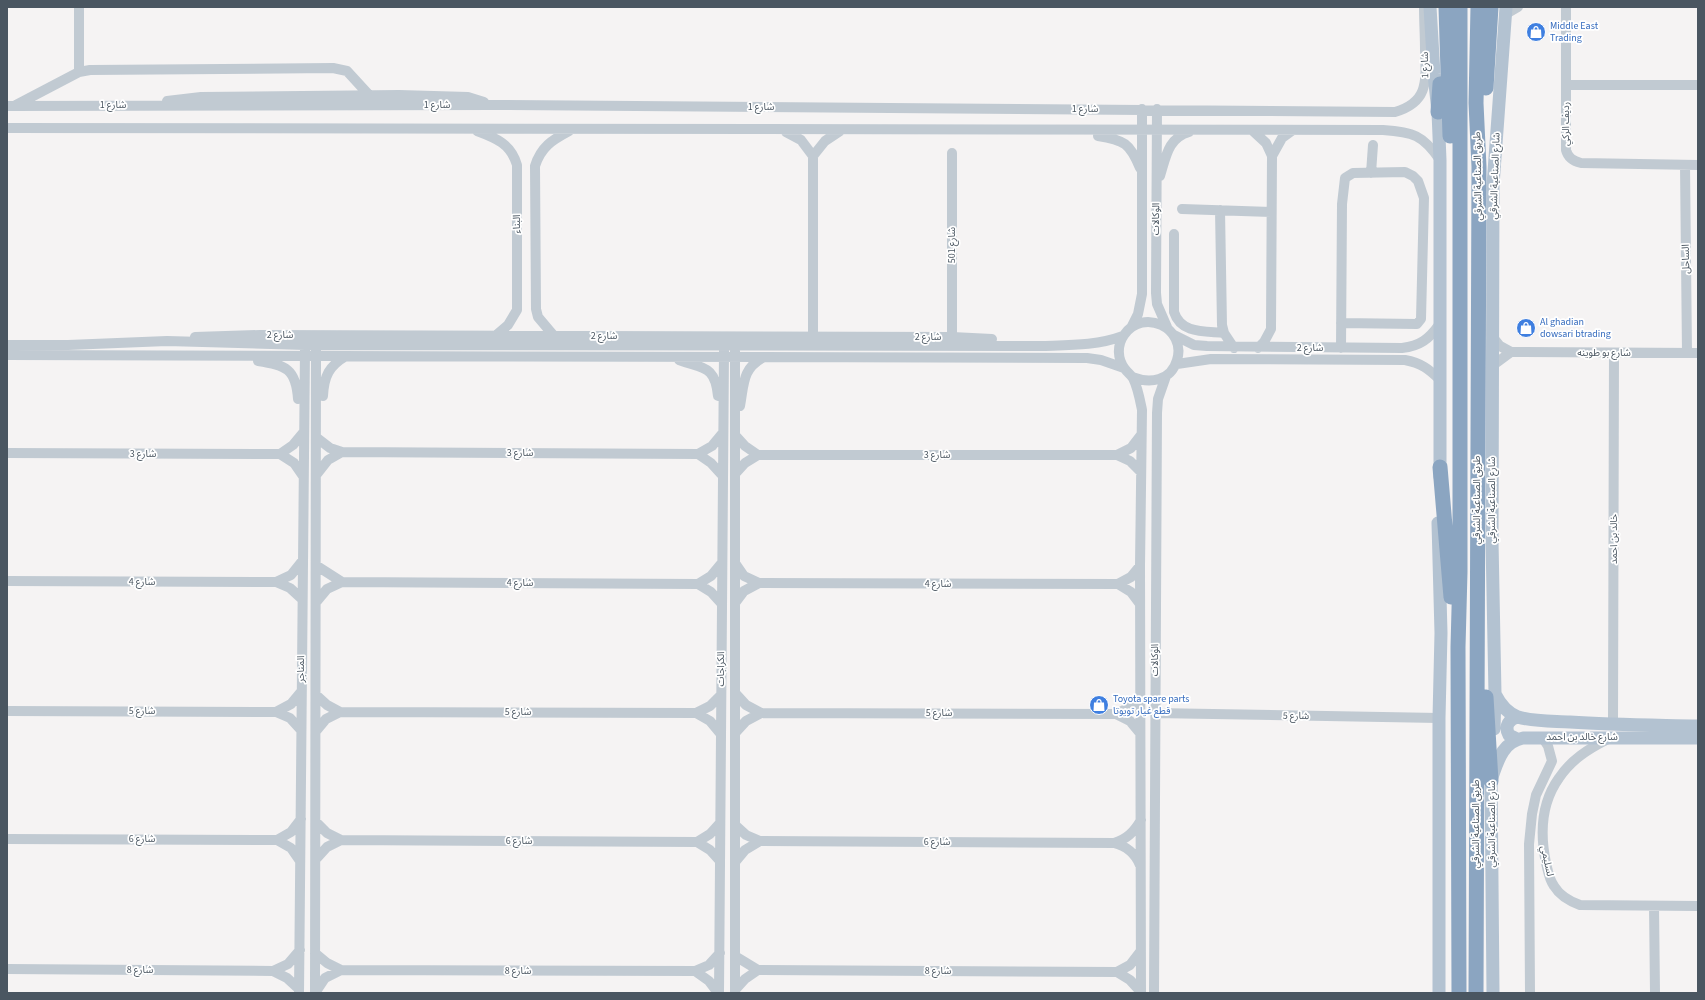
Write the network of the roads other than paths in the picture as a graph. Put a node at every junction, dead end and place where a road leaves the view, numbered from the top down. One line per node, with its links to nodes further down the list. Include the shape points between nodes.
1 (79, 7): 14 (street)
2 (1424, 7): 22 (street, شارع 1, via 1425,85 1419,98 1402,110 1387,112)
3 (1430, 7): 23 (main road)
4 (1439, 7): 23 (highway)
5 (1446, 7): 51 (highway, via 1451,154)
6 (1460, 7): 51 (highway, طريق الصناعية الشرقي)
7 (1478, 7): 44 (highway, طريق الصناعية الشرقي, via 1476,103)
8 (1492, 7): 13 (highway)
9 (1518, 7): 11 (street)
10 (1566, 7): 15 (street, رديف الركي)
11 (1506, 11): 12 (main road, شارع الصناعية الشرقي)
12 (1504, 30): 13 (main road); 62 (main road, شارع الصناعية الشرقي, via 1493,172)
13 (1488, 59): 44 (highway)
14 (79, 72): 17 (street, via 333,68 347,72); 20 (street)
15 (1566, 85): 16 (street); 42 (street, رديف الركي, via 1566,150 1571,159 1581,163)
16 (1698, 85)
17 (368, 95): 18 (street, via 201,97); 19 (street, via 468,97)
18 (141, 105): 19 (street, شارع 1); 20 (street, شارع 1)
19 (494, 105): 21 (street, شارع 1)
20 (10, 106)
21 (1142, 109): 22 (street, شارع 1); 35 (street, الوكالات)
22 (1157, 109): 36 (street, الوكالات)
23 (1438, 112): 41 (main road)
24 (7, 128): 25 (street)
25 (470, 129): 26 (street); 63 (street, البناء, via 510,148 517,165 517,310 508,325)
26 (573, 129): 27 (street); 60 (street, البناء, via 543,148 535,166 536,309 538,317)
27 (783, 130): 34 (street); 39 (street, via 801,140)
28 (1062, 130): 34 (street); 35 (street); 45 (street, via 1124,142 1133,151)
29 (1196, 130): 30 (street); 36 (street); 47 (street, via 1182,134 1173,142 1166,155)
30 (1252, 130): 31 (street); 40 (street, via 1266,142)
31 (1293, 130): 32 (street); 40 (street, via 1282,138)
32 (1362, 130): 33 (street); 37 (street)
33 (1383, 130): 37 (street); 41 (street, via 1420,136)
34 (840, 131): 39 (street, via 825,141)
35 (1142, 131): 36 (street); 45 (street, الوكالات)
36 (1157, 131): 47 (street, الوكالات)
37 (1373, 146): 46 (street)
38 (952, 153): 65 (street, شارع 501)
39 (813, 156): 64 (street)
40 (1272, 156): 50 (street)
41 (1440, 160): 56 (main road)
42 (1685, 165): 43 (street, رديف الركي); 78 (street, الساحل)
43 (1698, 165)
44 (1479, 167): 120 (highway, طريق الصناعية الشرقي)
45 (1142, 172): 57 (street, الوكالات, via 1142,294 1138,314)
46 (1371, 173): 55 (street, via 1351,173 1345,181 1342,204); 55 (street, via 1405,172 1413,176 1422,188 1424,198 1421,319 1417,324)
47 (1157, 187): 53 (street, الوكالات)
48 (1182, 209): 49 (street)
49 (1220, 210): 50 (street); 59 (street)
50 (1271, 212): 74 (street, via 1271,328)
51 (1459, 215): 132 (highway, طريق الصناعية الشرقي)
52 (1174, 234): 54 (street)
53 (1156, 269): 54 (street); 58 (street, الوكالات, via 1157,304)
54 (1173, 270): 59 (street, via 1174,312 1180,323 1191,330)
55 (1341, 323): 75 (street)
56 (1439, 325): 75 (street, شارع 2, via 1426,340 1412,347); 94 (main road)
57 (1132, 326): 58 (street, via 1150,321 1159,323); 61 (street)
58 (1171, 331): 73 (street, شارع 2, via 1194,345); 89 (street, via 1179,349)
59 (1224, 333): 73 (street)
60 (554, 336): 63 (street, شارع 2); 64 (street, شارع 2)
61 (1123, 336): 72 (street, شارع 2, via 1089,345); 91 (street, via 1119,352)
62 (1492, 336): 76 (street, via 1500,346); 90 (main road, شارع الصناعية الشرقي)
63 (494, 337): 66 (street, شارع 2, via 203,336)
64 (813, 337): 65 (street, شارع 2)
65 (952, 337): 72 (street, شارع 2, via 1014,340)
66 (167, 341): 69 (street, شارع 2); 70 (street, شارع 2)
67 (724, 344): 68 (street, شارع 2); 71 (street, شارع 2); 86 (street, الكراجات)
68 (735, 344): 72 (street, شارع 2); 87 (street, الكراجات)
69 (7, 345)
70 (305, 345): 71 (street, شارع 2); 82 (street, المناجر)
71 (316, 345): 83 (street, المناجر)
72 (1040, 346)
73 (1234, 348): 74 (street, شارع 2)
74 (1258, 348): 75 (street, شارع 2)
75 (1341, 348)
76 (1511, 352): 77 (street, شارع بو طوينه); 90 (street)
77 (1614, 353): 78 (street, شارع بو طوينه); 151 (street, خالد بن احمد)
78 (1687, 353): 79 (street, شارع بو طوينه)
79 (1698, 353)
80 (7, 355): 81 (street, شارع 2)
81 (239, 356): 82 (street, شارع 2); 96 (street, شارع 2, via 278,364 289,370 296,380)
82 (304, 356): 83 (street, شارع 2); 96 (street, المناجر)
83 (316, 356): 84 (street, شارع 2); 99 (street, المناجر)
84 (347, 356): 85 (street, شارع 2); 99 (street, المناجر, via 333,365 325,376)
85 (667, 356): 86 (street, شارع 2); 95 (street, شارع 2, via 702,366 712,374)
86 (724, 357): 87 (street, شارع 2); 95 (street, الكراجات)
87 (735, 357): 88 (street, شارع 2); 97 (street, الكراجات)
88 (764, 357): 91 (street, شارع 2, via 1087,358); 97 (street, الكراجات, via 754,363 744,377)
89 (1176, 364): 92 (street); 94 (street, شارع 2, via 1211,358 1405,360 1426,367)
90 (1492, 366): 135 (main road, شارع الصناعية الشرقي)
91 (1124, 368): 93 (street)
92 (1166, 376): 93 (street, via 1149,382); 144 (street, الوكالات, via 1158,399 1157,413)
93 (1132, 377): 102 (street, الوكالات, via 1142,410)
94 (1440, 380): 109 (main road)
95 (722, 413): 100 (street, الكراجات)
96 (303, 420): 98 (street, المناجر)
97 (735, 423): 101 (street, الكراجات)
98 (303, 433): 105 (street, via 293,445); 114 (street, المناجر)
99 (317, 433): 103 (street, شارع 3, via 330,448); 111 (street, المناجر)
100 (722, 434): 106 (street, via 712,446); 112 (street, الكراجات)
101 (735, 435): 107 (street); 113 (street, الكراجات)
102 (1141, 435): 108 (street, via 1131,448); 110 (street, الوكالات)
103 (342, 452): 106 (street, شارع 3); 111 (street, via 328,460)
104 (7, 453): 105 (street, شارع 3)
105 (280, 454): 114 (street, via 294,463)
106 (698, 454): 112 (street)
107 (758, 455): 108 (street, شارع 3); 113 (street, via 745,463)
108 (1117, 455): 110 (street, via 1130,461)
109 (1440, 467): 132 (highway, via 1451,602); 147 (main road, via 1437,515 1441,633)
110 (1141, 472): 119 (street, الوكالات)
111 (317, 474): 118 (street, المناجر)
112 (722, 474): 117 (street, الكراجات)
113 (735, 474): 116 (street, الكراجات)
114 (304, 476): 115 (street, المناجر)
115 (302, 560): 122 (street, via 291,575); 127 (street, المناجر)
116 (735, 563): 124 (street, شارع 4, via 744,576); 130 (street, الكراجات)
117 (721, 564): 125 (street, via 711,576); 129 (street, الكراجات)
118 (317, 566): 123 (street); 128 (street, المناجر)
119 (1140, 566): 126 (street, via 1130,577); 131 (street, الوكالات)
120 (1477, 570): 158 (highway, via 1484,631); 196 (highway, طريق الصناعية الشرقي)
121 (7, 581): 122 (street, شارع 4)
122 (276, 582): 127 (street, شارع 4, via 290,588)
123 (342, 582): 125 (street, شارع 4); 128 (street, شارع 4, via 327,589)
124 (759, 583): 126 (street, شارع 4); 130 (street, via 744,591)
125 (698, 584): 129 (street, via 711,592)
126 (1118, 584): 131 (street, via 1131,592)
127 (302, 599): 133 (street, المناجر)
128 (317, 601): 136 (street, المناجر)
129 (721, 603): 137 (street, الكراجات)
130 (735, 603): 134 (street, الكراجات)
131 (1140, 604): 138 (street, الوكالات)
132 (1458, 647): 195 (highway, طريق الصناعية الشرقي)
133 (301, 692): 140 (street, via 291,704); 149 (street, المناجر)
134 (735, 693): 143 (street, via 746,705); 153 (street, الكراجات)
135 (1495, 694): 146 (main road, شارع خالد بن احمد, via 1505,708); 158 (main road, شارع الصناعية الشرقي)
136 (316, 695): 141 (street); 150 (street, المناجر)
137 (720, 695): 142 (street, via 710,706); 152 (street, الكراجات)
138 (1140, 696): 145 (street, via 1130,707); 154 (street, الوكالات)
139 (7, 711): 140 (street, شارع 5)
140 (276, 712): 149 (street, شارع 5, via 290,718)
141 (340, 712): 142 (street, شارع 5); 150 (street, via 326,720)
142 (696, 713): 152 (street, via 710,721)
143 (761, 713): 145 (street, شارع 5); 153 (street, شارع 5, via 746,720)
144 (1154, 713): 147 (street, شارع 5); 193 (street, الوكالات)
145 (1116, 714): 154 (street, via 1130,721)
146 (1518, 717): 151 (main road, شارع خالد بن احمد); 157 (main road, via 1507,726 1509,735)
147 (1439, 718): 194 (main road)
148 (1698, 726): 151 (main road, شارع خالد بن احمد)
149 (300, 729): 159 (street, المناجر)
150 (316, 731): 161 (street, المناجر)
151 (1612, 731): 155 (main road, شارع خالد بن احمد); 156 (main road, شارع خالد بن احمد); 175 (street, لسليمي, via 1576,758 1558,779 1546,804 1542,846 1552,884 1571,902 1580,905)
152 (720, 733): 162 (street, الكراجات)
153 (735, 733): 163 (street, الكراجات)
154 (1140, 733): 160 (street, الوكالات)
155 (1542, 737): 157 (main road, شارع خالد بن احمد); 198 (street, via 1548,746 1552,761 1536,795 1529,844)
156 (1698, 738)
157 (1517, 739): 158 (main road, via 1508,744 1502,752)
158 (1491, 781): 197 (main road, شارع الصناعية الشرقي)
159 (301, 819): 165 (street, via 291,832); 171 (street, المناجر)
160 (1141, 820): 169 (street, شارع 6, via 1133,833); 174 (street, الوكالات)
161 (316, 822): 166 (street); 170 (street, المناجر)
162 (720, 823): 168 (street, via 710,834); 172 (street, الكراجات)
163 (735, 825): 167 (street, شارع 6); 173 (street, الكراجات)
164 (7, 839): 165 (street, شارع 6)
165 (277, 840): 171 (street, via 291,848)
166 (341, 840): 168 (street, شارع 6); 170 (street, via 327,847)
167 (760, 841): 169 (street, شارع 6); 173 (street, via 745,850)
168 (697, 842): 172 (street, via 710,850)
169 (1114, 843): 174 (street, شارع 6, via 1128,848)
170 (316, 858): 179 (street, المناجر)
171 (300, 861): 177 (street, المناجر)
172 (720, 861): 180 (street, الكراجات)
173 (735, 862): 181 (street, الكراجات)
174 (1140, 866): 178 (street, الوكالات)
175 (1654, 906): 176 (street, لسليمي); 199 (street)
176 (1698, 906)
177 (300, 950): 185 (street, شارع 8, via 288,964); 188 (street, المناجر)
178 (1140, 952): 187 (street, via 1130,965); 190 (street, الوكالات)
179 (315, 953): 183 (street, شارع 8); 191 (street, المناجر)
180 (720, 953): 186 (street, شارع 8, via 709,965); 192 (street, الكراجات)
181 (735, 956): 184 (street); 189 (street, الكراجات)
182 (7, 969): 185 (street, شارع 8)
183 (341, 970): 186 (street, شارع 8); 191 (street, شارع 8, via 325,978)
184 (758, 970): 187 (street, شارع 8); 189 (street, via 745,979)
185 (273, 971): 188 (street, شارع 8, via 287,978)
186 (694, 971): 192 (street, via 709,981)
187 (1117, 972): 190 (street, via 1130,980)
188 (299, 991)
189 (735, 992)
190 (1141, 992)
191 (315, 993)
192 (718, 993)
193 (1154, 993)
194 (1438, 993)
195 (1460, 993)
196 (1476, 993)
197 (1493, 993)
198 (1530, 993)
199 (1655, 993)

